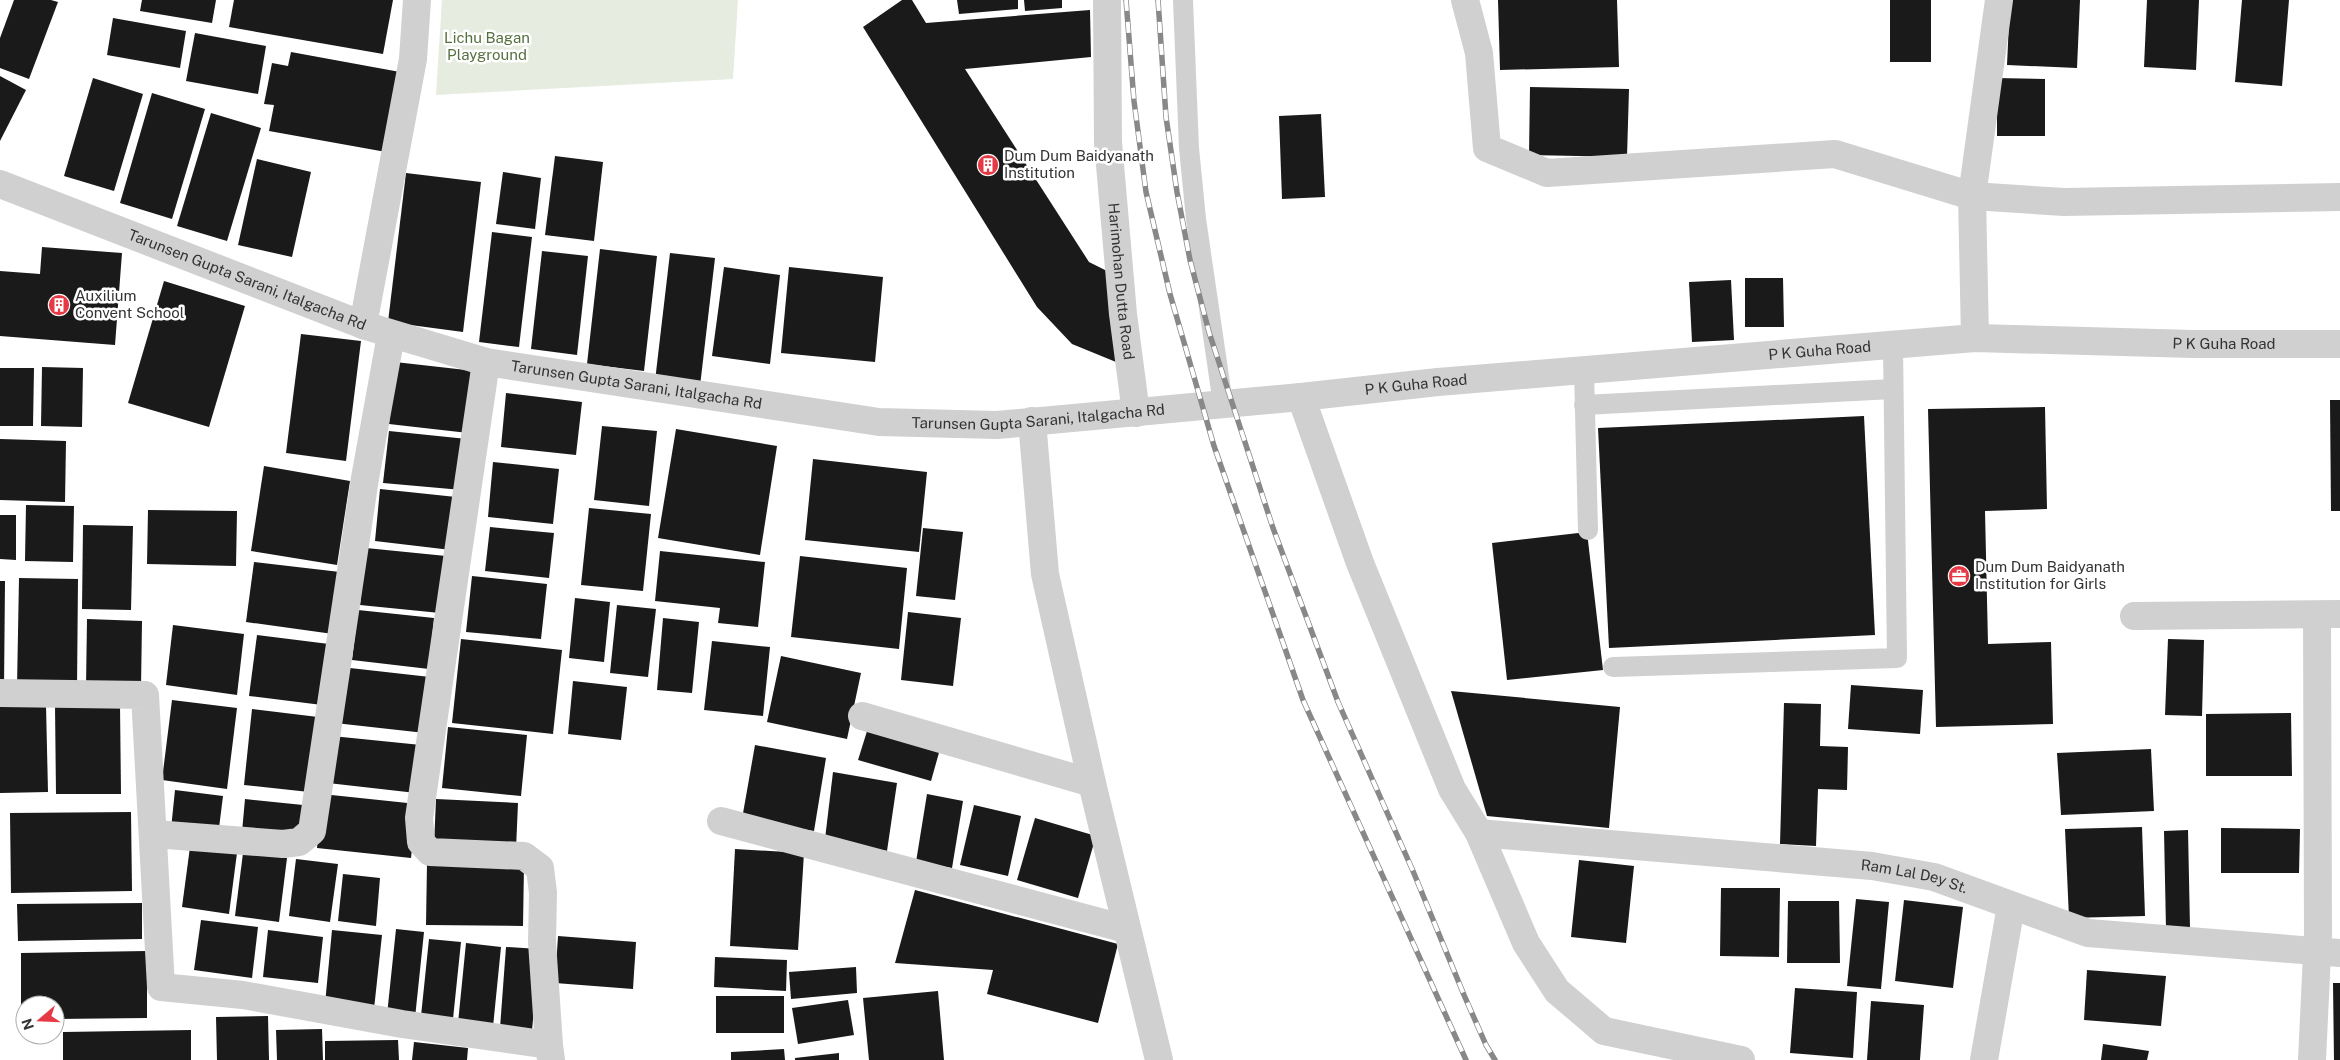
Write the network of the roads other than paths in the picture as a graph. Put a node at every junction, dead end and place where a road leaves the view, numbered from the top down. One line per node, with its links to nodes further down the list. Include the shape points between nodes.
1 (417, 0): 9 (street, via 413,59)
2 (1107, 0): 20 (street, Harimohan Dutta Road, via 1108,142)
3 (1184, 0): 18 (lane, via 1189,148)
4 (1465, 0): 7 (street, via 1479,53 1487,148 1547,172 1835,154)
5 (1999, 0): 7 (street)
6 (0, 184): 9 (street, Tarunsen Gupta Sarani, Italgacha Rd)
7 (1972, 196): 8 (street, via 2064,202); 11 (street)
8 (2340, 197)
9 (363, 325): 10 (street, Tarunsen Gupta Sarani, Italgacha Rd)
10 (391, 335): 14 (street, Tarunsen Gupta Sarani, Italgacha Rd); 31 (street, via 365,478 312,831 299,842 282,844)
11 (1974, 338): 12 (street, P K Guha Road); 13 (street, P K Guha Road)
12 (2340, 344)
13 (1893, 346): 15 (street, P K Guha Road); 16 (lane)
14 (486, 362): 21 (street, Tarunsen Gupta Sarani, Italgacha Rd, via 879,422 996,425); 35 (street, via 419,818 421,842 430,852 524,856 540,868)
15 (1584, 371): 17 (street, P K Guha Road); 19 (lane)
16 (1893, 389): 19 (lane); 25 (lane, via 1897,658)
17 (1301, 397): 18 (street, Tarunsen Gupta Sarani, Italgacha Rd); 30 (street, via 1363,572 1452,789)
18 (1223, 404): 20 (street, Tarunsen Gupta Sarani, Italgacha Rd)
19 (1584, 405): 22 (lane)
20 (1136, 413): 21 (street, Tarunsen Gupta Sarani, Italgacha Rd)
21 (1032, 421): 28 (street, via 1045,574)
22 (1588, 530)
23 (2329, 615): 24 (street); 34 (street)
24 (2134, 616)
25 (1612, 667)
26 (0, 693): 31 (street, via 145,695)
27 (862, 716): 28 (street)
28 (1092, 784): 33 (street)
29 (721, 821): 33 (street)
30 (1479, 832): 32 (street, Ram Lal Dey St., via 1872,866 1934,877); 37 (street, via 1526,943 1557,991 1604,1031)
31 (154, 834): 35 (street, via 161,987 243,995)
32 (2010, 906): 34 (street, Ram Lal Dey St., via 2088,933); 38 (street)
33 (1126, 928): 36 (street)
34 (2329, 953): 39 (street)
35 (550, 1052)
36 (1159, 1060)
37 (1741, 1060)
38 (1984, 1060)
39 (2312, 1060)

